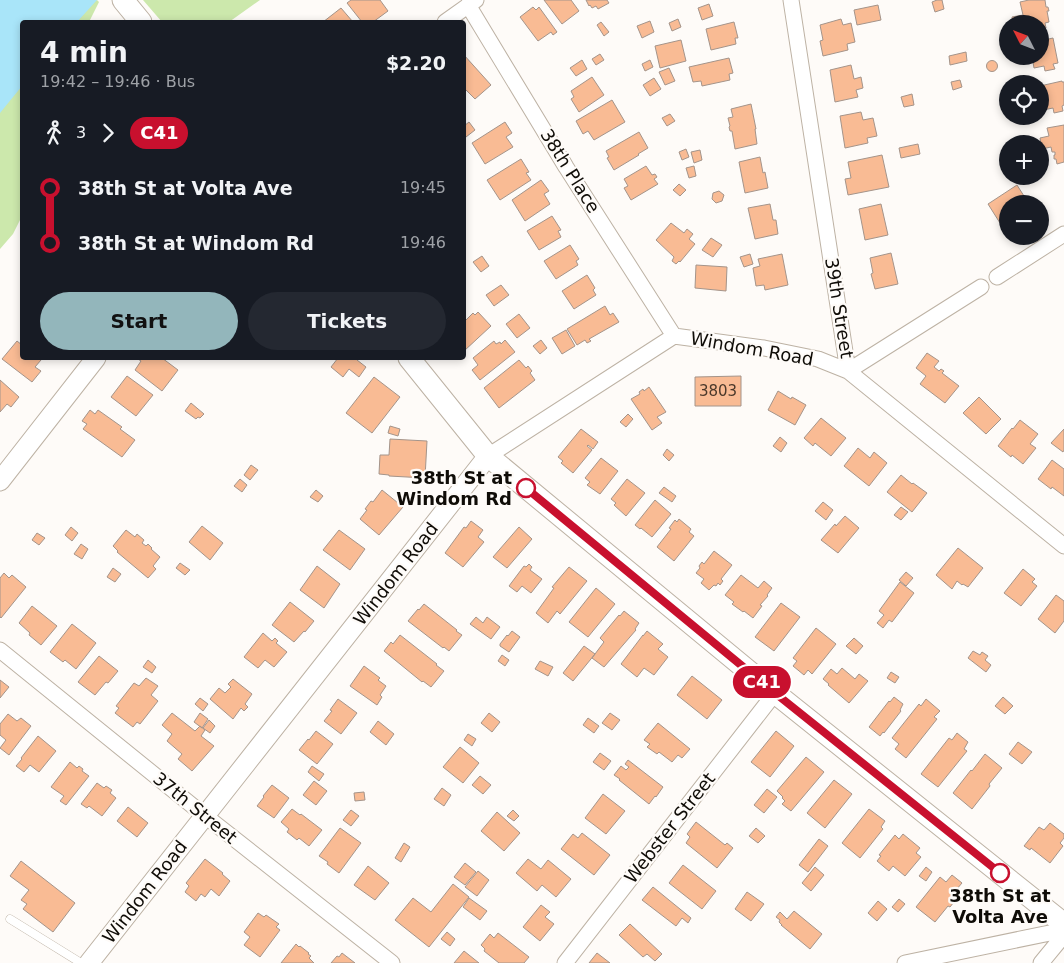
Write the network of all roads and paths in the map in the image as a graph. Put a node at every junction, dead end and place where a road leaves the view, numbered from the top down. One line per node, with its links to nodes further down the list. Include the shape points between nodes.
1 (123, 0): 4 (main road)
2 (791, 0): 12 (street, 39th Street)
3 (472, 2): 5 (street); 9 (street, 38th Place, via 566,166)
4 (139, 20)
5 (449, 20)
6 (1064, 234): 7 (street)
7 (997, 277)
8 (981, 287): 12 (street)
9 (674, 336): 12 (street, Windom Road, via 809,357); 13 (street, Windom Road)
10 (94, 360): 14 (street)
11 (411, 360): 13 (main road)
12 (848, 371): 15 (street, 39th Street)
13 (488, 456): 17 (main road); 18 (street, Windom Road)
14 (0, 481)
15 (1064, 546)
16 (0, 650): 18 (street, 37th Street)
17 (775, 693): 20 (main road); 26 (street, Webster Street)
18 (204, 816): 24 (street, Windom Road); 25 (street, 37th Street)
19 (10, 918): 23 (lane)
20 (1064, 924)
21 (1064, 930): 27 (street)
22 (1064, 935): 28 (street)
23 (81, 963)
24 (88, 963)
25 (392, 963)
26 (565, 963)
27 (905, 963)
28 (1041, 963)

